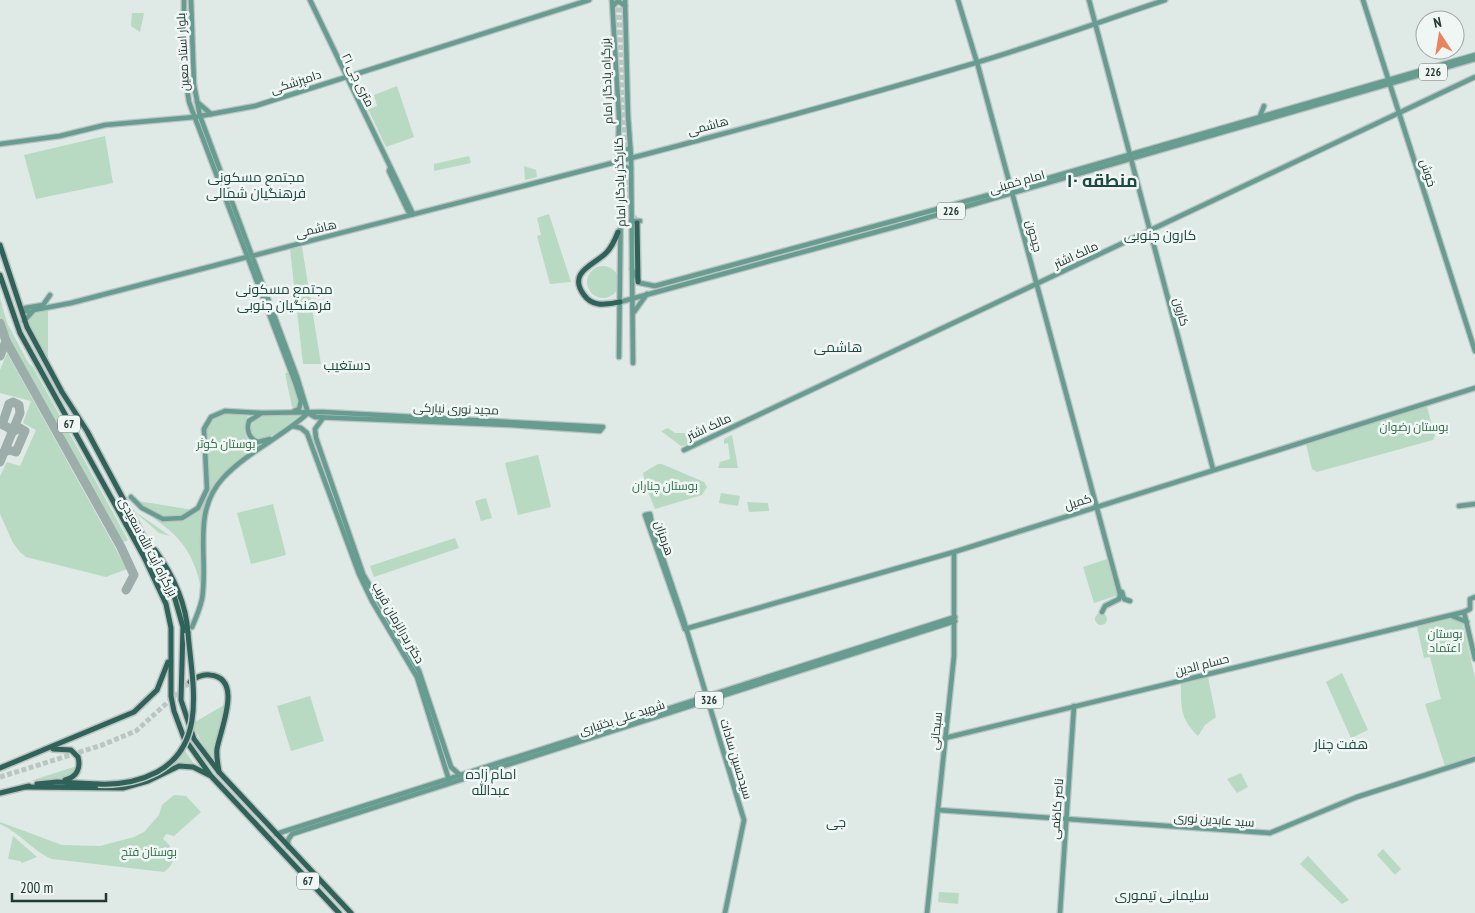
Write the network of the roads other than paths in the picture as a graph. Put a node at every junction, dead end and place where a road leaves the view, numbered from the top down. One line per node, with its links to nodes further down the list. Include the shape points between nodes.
1 (184, 0): 20 (main road, بلوار استاد معین)
2 (191, 0): 21 (main road, بلوار استاد معین)
3 (310, 0): 17 (main road, ۲۱ متری جی)
4 (589, 0): 17 (main road, دامپزشکی)
5 (612, 0): 11 (main road, بزرگراه یادگار امام)
6 (958, 0): 15 (main road, جیحون)
7 (1089, 0): 12 (main road, کارون)
8 (1165, 0): 12 (main road, هاشمی)
9 (1363, 0): 19 (main road, خوش)
10 (625, 3): 11 (main road, via 618,1); 32 (main road, کنارگذر یادگار امام)
11 (613, 6): 31 (main road, بزرگراه یادگار امام)
12 (1095, 23): 15 (main road, هاشمی); 33 (main road, کارون)
13 (1475, 55): 16 (main road, امام خمینی / 226)
14 (1475, 59): 16 (main road, امام خمینی / 226)
15 (977, 62): 34 (main road, هاشمی); 39 (main road, جیحون)
16 (1443, 66): 19 (main road, امام خمینی / 226)
17 (346, 77): 26 (main road, دامپزشکی, via 255,106); 41 (main road, ۲۱ متری جی)
18 (1475, 77): 25 (main road, مالک اشتر)
19 (1389, 82): 25 (main road, خوش); 28 (main road, امام خمینی / 226); 33 (main road, امام خمینی / 226)
20 (186, 83): 21 (main road, via 190,91); 23 (main road, بلوار استاد معین)
21 (194, 86): 22 (main road, بلوار استاد معین)
22 (196, 101): 26 (main road); 27 (main road, بلوار استاد معین)
23 (190, 104): 27 (main road, بلوار استاد معین); 29 (main road, via 189,111)
24 (1264, 106): 28 (main road)
25 (1399, 113): 44 (main road, مالک اشتر); 60 (main road, خوش)
26 (211, 114): 27 (main road, دامپزشکی)
27 (197, 116): 29 (main road, دامپزشکی); 46 (main road, بلوار استاد معین)
28 (1259, 117): 33 (main road, امام خمینی / 226)
29 (180, 118): 30 (main road, دامپزشکی, via 106,125 60,136)
30 (0, 144)
31 (618, 148): 32 (main road, via 623,151); 35 (main road, بزرگراه یادگار امام)
32 (630, 148): 34 (main road, کنارگذر یادگار امام)
33 (1129, 157): 39 (main road, امام خمینی / 226); 44 (main road, کارون)
34 (631, 158): 35 (main road, هاشمی); 37 (main road, کنارگذر یادگار امام)
35 (618, 161): 36 (main road, هاشمی); 38 (main road, کنارگذر یادگار امام)
36 (605, 165): 38 (main road); 41 (main road, هاشمی)
37 (632, 169): 38 (main road, via 623,166); 42 (main road, کنارگذر یادگار امام)
38 (619, 170): 55 (main road, کنارگذر یادگار امام)
39 (1012, 191): 40 (main road, امام خمینی / 226); 52 (main road, جیحون)
40 (998, 195): 47 (main road, امام خمینی / 226); 49 (main road, امام خمینی / 226)
41 (413, 214): 46 (main road, هاشمی)
42 (636, 222): 48 (main road, کنارگذر یادگار امام); 51 (highway)
43 (618, 232): 55 (highway, via 605,253 584,268 580,281 583,294 594,304)
44 (1149, 232): 52 (main road, مالک اشتر); 75 (main road, کارون)
45 (0, 245): 59 (highway)
46 (249, 257): 56 (main road, هاشمی); 64 (main road, بلوار استاد معین, via 301,400 299,409); 66 (main road, بلوار استاد معین)
47 (737, 263): 49 (main road); 51 (main road, امام خمینی / 226, via 655,286)
48 (632, 269): 51 (main road); 54 (main road, کنارگذر یادگار امام)
49 (738, 269): 53 (main road, امام خمینی / 226)
50 (0, 275): 92 (highway, بزرگراه آیت الله سعیدی / 67, via 20,333 161,591 170,619)
51 (638, 282)
52 (1036, 284): 74 (main road, مالک اشتر); 79 (main road, جیحون)
53 (648, 294): 54 (main road, امام خمینی / 226); 58 (main road)
54 (632, 298): 55 (main road, امام خمینی); 58 (main road, کنارگذر یادگار امام)
55 (620, 302): 61 (main road, کنارگذر یادگار امام)
56 (51, 307): 57 (main road, هاشمی); 57 (main road, via 50,295 43,305 25,308)
57 (31, 312): 59 (main road)
58 (633, 316): 62 (main road, کنارگذر یادگار امام)
59 (24, 321): 81 (highway)
60 (1475, 351)
61 (619, 357)
62 (633, 363)
63 (1475, 388): 75 (main road, کمیل)
64 (286, 412): 65 (main road, مجید نوری نیارکی); 66 (main road, مجید نوری نیارکی)
65 (261, 413): 71 (main road, via 249,421 252,439 262,442); 76 (main road, مجید نوری نیارکی, via 225,411 208,420 203,434 207,489 202,503 192,512 182,518 163,519)
66 (308, 413): 67 (main road, مجید نوری نیارکی); 68 (main road, مجید نوری نیارکی); 69 (main road)
67 (323, 417): 68 (main road, مجید نوری نیارکی); 72 (main road, دکتر بدرالزمان قریب, via 314,429)
68 (478, 422): 70 (main road, مجید نوری نیارکی)
69 (293, 426): 71 (main road); 73 (main road, via 301,428)
70 (602, 429)
71 (280, 435): 90 (main road, via 230,471 213,491 202,531 202,599)
72 (316, 438): 73 (main road); 102 (main road, دکتر بدرالزمان قریب, via 363,574 419,670)
73 (310, 440): 102 (main road, دکتر بدرالزمان قریب, via 359,574 417,677)
74 (684, 450)
75 (1213, 470): 79 (main road, کمیل)
76 (131, 498)
77 (1475, 504): 78 (main road)
78 (1459, 506)
79 (1096, 507): 82 (main road, کمیل); 84 (main road, جیحون, via 1123,597); 85 (main road, جیحون, via 1120,594 1119,599 1105,606)
80 (648, 515): 91 (main road, هرمزان)
81 (145, 537): 103 (highway, بزرگراه آیت الله سعیدی / 67, via 168,582 182,621 181,693 185,716 194,739); 108 (highway, bridge, via 164,562 186,612 193,710 190,734 177,758 150,776 124,784)
82 (954, 552): 88 (main road, سبحانی); 91 (main road, کمیل)
83 (1475, 597): 86 (main road, via 1470,599 1470,609)
84 (1130, 602)
85 (1102, 612)
86 (1464, 612): 87 (main road, حسام الدین); 89 (main road)
87 (1452, 615): 89 (main road); 96 (main road, حسام الدین)
88 (955, 619): 95 (main road, شهید علی بختیاری / 326); 98 (main road, سبحانی)
89 (1466, 622): 93 (main road)
90 (192, 627)
91 (685, 629): 95 (main road, هرمزان)
92 (171, 645): 99 (highway, via 164,677 141,707); 105 (highway, بزرگراه آیت الله سعیدی / 67, via 170,688 174,711 190,750)
93 (1475, 659)
94 (190, 682): 103 (highway, via 208,674 226,684 228,703 217,748)
95 (707, 698): 97 (main road, شهید علی بختیاری / 326); 118 (main road, سیدحسین سادات, via 744,823)
96 (1074, 706): 98 (main road, حسام الدین); 113 (main road, ناصر کاظمی)
97 (621, 726): 104 (main road, شهید علی بختیاری / 326); 107 (main road, شهید علی بختیاری / 326)
98 (945, 738): 112 (main road, سبحانی)
99 (46, 749): 101 (highway); 108 (highway, via 66,748 78,757 79,766 74,776)
100 (1475, 759): 113 (main road, سید عابدین نوری, via 1357,797 1270,833)
101 (0, 768)
102 (448, 768): 104 (main road); 106 (main road); 107 (main road, دکتر بدرالزمان قریب)
103 (219, 772): 114 (highway, بزرگراه آیت الله سعیدی / 67)
104 (460, 775): 107 (main road, شهید علی بختیاری / 326)
105 (211, 776): 109 (highway, via 193,767 179,766 148,781 122,788); 116 (highway, بزرگراه آیت الله سعیدی / 67)
106 (441, 781): 107 (main road, شهید علی بختیاری / 326); 111 (main road, شهید علی بختیاری / 326)
107 (450, 781): 111 (main road, شهید علی بختیاری / 326)
108 (58, 782): 109 (highway)
109 (26, 786): 110 (highway)
110 (0, 793)
111 (388, 801): 114 (main road, شهید علی بختیاری / 326); 115 (main road, شهید علی بختیاری / 326, via 296,833 288,838)
112 (938, 810): 113 (main road, سید عابدین نوری); 119 (main road, سبحانی)
113 (1066, 819): 120 (main road, ناصر کاظمی)
114 (276, 834): 115 (highway, بزرگراه آیت الله سعیدی / 67)
115 (288, 847): 117 (highway, بزرگراه آیت الله سعیدی / 67)
116 (339, 913)
117 (351, 913)
118 (725, 913)
119 (927, 913)
120 (1060, 913)

